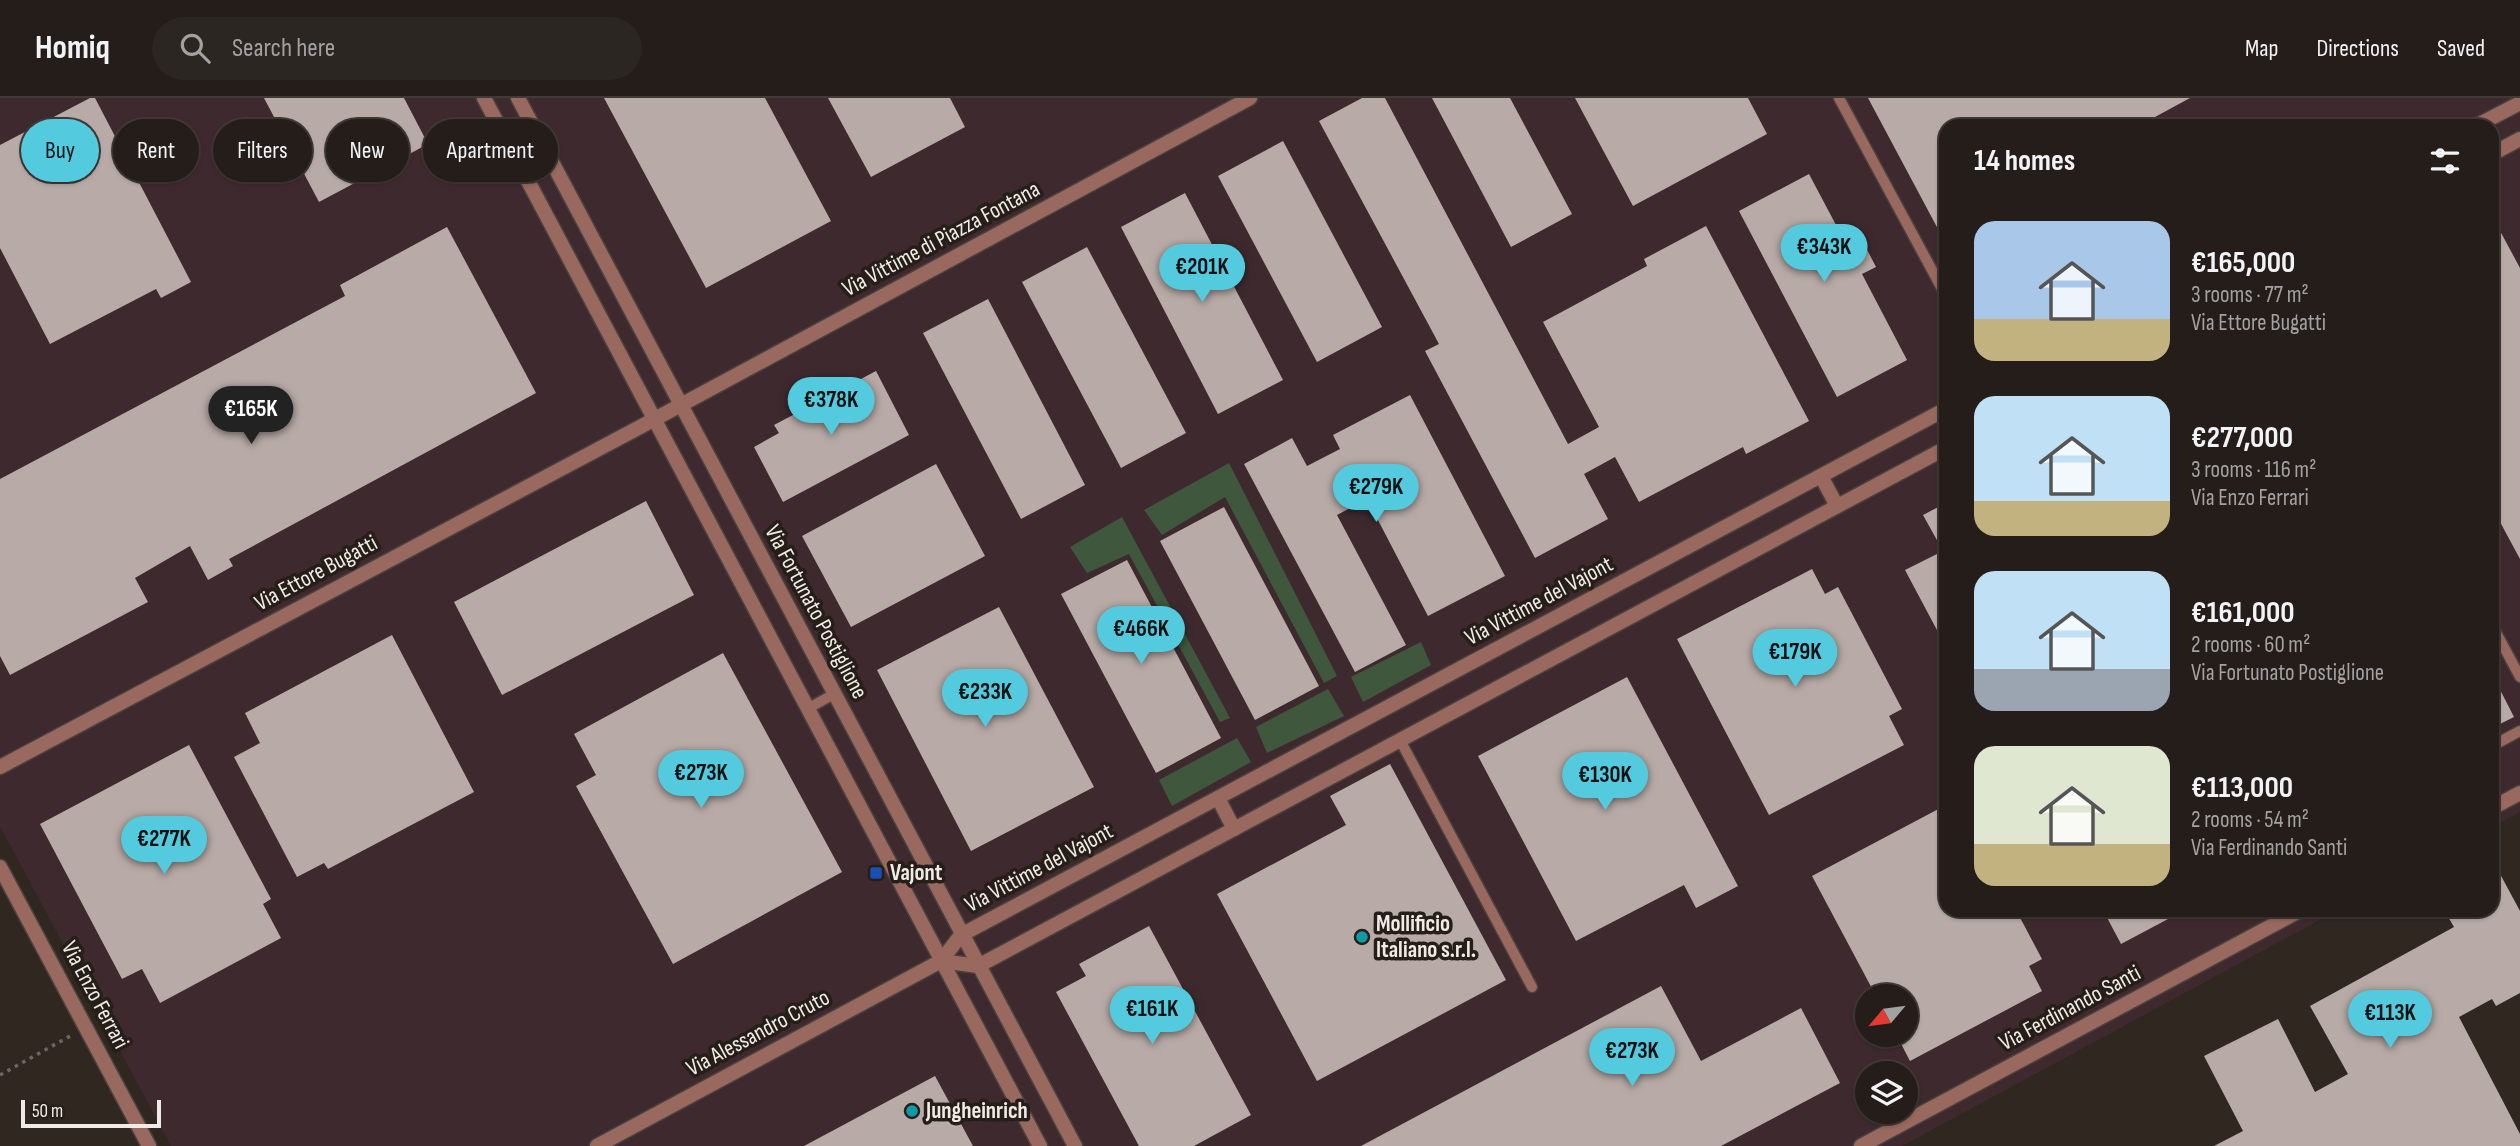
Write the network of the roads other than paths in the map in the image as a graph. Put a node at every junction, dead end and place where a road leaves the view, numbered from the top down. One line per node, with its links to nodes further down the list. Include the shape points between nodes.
1 (484, 98): 12 (street)
2 (518, 98): 10 (street, Via Fortunato Postiglione)
3 (1250, 98): 10 (street, Via Vittime di Piazza Fontana)
4 (1839, 98): 9 (lane)
5 (2520, 103): 6 (street)
6 (2489, 119)
7 (2520, 139): 8 (street)
8 (2499, 150)
9 (1939, 283)
10 (680, 405): 12 (street, Via Vittime di Piazza Fontana); 18 (street, Via Fortunato Postiglione)
11 (1939, 413): 14 (street, Via Vittime del Vajont)
12 (653, 419): 19 (street); 23 (street, Via Ettore Bugatti)
13 (1939, 452): 15 (street)
14 (1821, 476): 15 (street); 25 (street, Via Vittime del Vajont)
15 (1837, 506): 21 (street)
16 (2499, 638): 17 (lane)
17 (2520, 677)
18 (834, 694): 19 (lane); 30 (street, Via Fortunato Postiglione)
19 (807, 709): 31 (street)
20 (2520, 731): 22 (lane)
21 (1400, 740): 27 (street); 33 (lane)
22 (2499, 742)
23 (0, 767)
24 (2520, 793): 26 (street)
25 (1218, 798): 27 (street); 30 (street, Via Vittime del Vajont)
26 (2499, 804)
27 (1234, 829): 32 (street)
28 (0, 867): 34 (street, Via Enzo Ferrari)
29 (2288, 917): 38 (street, Via Ferdinando Santi)
30 (961, 935): 31 (street, Via Vittime del Vajont); 32 (street, Via Fortunato Postiglione)
31 (941, 961): 32 (street); 35 (street, Via Alessandro Cruto); 36 (street)
32 (978, 966): 37 (street, Via Fortunato Postiglione)
33 (1532, 987)
34 (149, 1146)
35 (597, 1146)
36 (1040, 1146)
37 (1075, 1146)
38 (1861, 1146)

